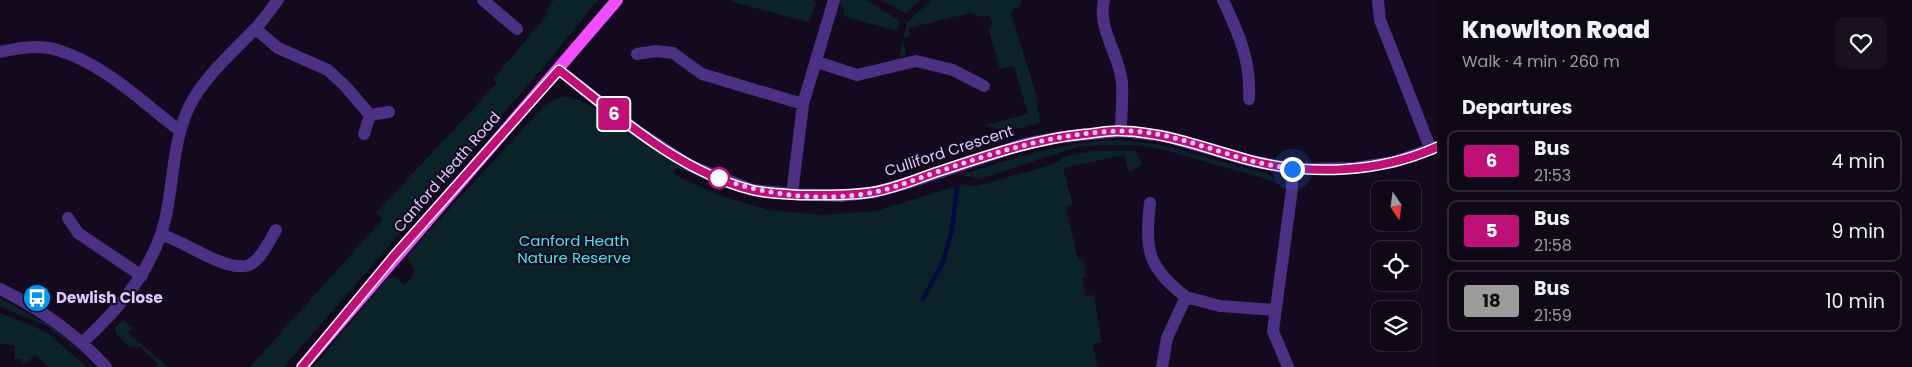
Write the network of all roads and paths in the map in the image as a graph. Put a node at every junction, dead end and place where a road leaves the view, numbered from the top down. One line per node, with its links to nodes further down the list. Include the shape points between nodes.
1 (278, 0): 8 (street)
2 (483, 0): 9 (street)
3 (617, 0): 13 (main road, Canford Heath Road)
4 (834, 0): 12 (street)
5 (1104, 0): 20 (street, via 1103,23 1122,83)
6 (1223, 0): 15 (street, via 1246,52)
7 (1378, 0): 22 (street, via 1380,20)
8 (256, 29): 18 (street, via 278,48 328,70); 19 (street, via 224,60 197,96)
9 (517, 29)
10 (0, 52): 19 (street, via 20,48 56,49 100,70)
11 (637, 54): 16 (street, via 656,50 673,53 702,74)
12 (817, 62): 14 (street, via 857,75 916,61 952,70); 16 (street)
13 (559, 70): 24 (street, Culliford Crescent, via 634,129 691,166 753,190); 35 (main road, Canford Heath Road, via 394,256)
14 (984, 86)
15 (1249, 99)
16 (803, 104): 24 (street)
17 (389, 112): 18 (street)
18 (370, 115): 21 (street)
19 (179, 130): 28 (street)
20 (1121, 131): 23 (street, Culliford Crescent, via 1164,136); 24 (street, Culliford Crescent, via 1024,144 874,192 841,196)
21 (364, 134)
22 (1434, 148): 23 (street, Culliford Crescent, via 1394,162 1362,167)
23 (1292, 169): 32 (street)
24 (792, 194)
25 (1150, 203): 31 (street, via 1147,229 1151,259 1170,284)
26 (68, 218): 29 (street, via 78,233)
27 (276, 230): 28 (street, via 254,262 239,268)
28 (162, 234): 29 (street)
29 (142, 276): 33 (street)
30 (0, 288): 33 (street, via 33,305)
31 (1186, 297): 32 (street, via 1220,306); 36 (street, via 1166,338)
32 (1275, 310): 37 (street, via 1273,331)
33 (83, 342): 34 (street)
34 (106, 367)
35 (302, 367)
36 (1162, 367)
37 (1288, 367)

